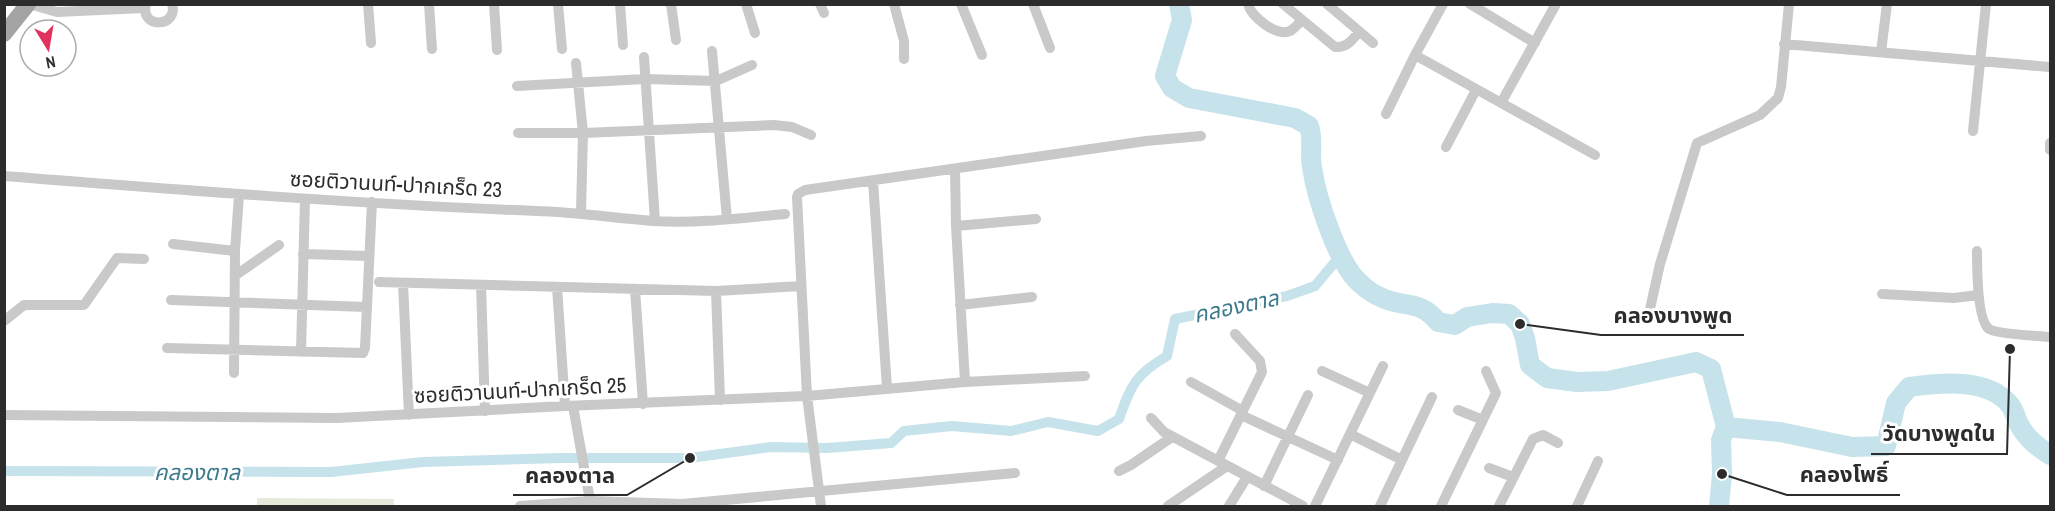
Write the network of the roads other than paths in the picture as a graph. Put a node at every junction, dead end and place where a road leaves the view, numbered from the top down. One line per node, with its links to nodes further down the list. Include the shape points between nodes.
1 (29, 4): 22 (street, via 57,12); 26 (main road)
2 (172, 4): 22 (street, via 171,18 163,23 154,23 147,17)
3 (368, 4): 28 (street)
4 (429, 4): 34 (street)
5 (494, 4): 36 (street)
6 (558, 4): 35 (street)
7 (620, 4): 32 (street)
8 (671, 4): 27 (street)
9 (746, 4): 25 (street)
10 (894, 4): 42 (street, via 903,33)
11 (961, 4): 39 (street)
12 (1033, 4): 33 (street)
13 (1248, 4): 23 (street, via 1276,31 1291,30)
14 (1283, 4): 23 (street)
15 (1443, 4): 40 (street)
16 (1470, 4): 30 (street)
17 (1556, 4): 30 (street)
18 (1789, 4): 31 (street)
19 (1887, 4): 38 (street)
20 (1986, 4): 43 (street)
21 (1328, 5): 24 (street)
22 (145, 6)
23 (1301, 21): 24 (street, via 1335,47 1349,44)
24 (1359, 32): 29 (street)
25 (755, 33)
26 (4, 34)
27 (676, 40)
28 (371, 43)
29 (1373, 43)
30 (1534, 43): 52 (street)
31 (1784, 44): 38 (street); 100 (street, via 1781,87 1770,108 1700,141 1695,147)
32 (623, 45)
33 (1050, 48)
34 (432, 49)
35 (561, 49)
36 (497, 50)
37 (712, 51): 48 (street)
38 (1881, 52): 43 (street)
39 (982, 55)
40 (1414, 55): 51 (street); 53 (street)
41 (644, 57): 47 (street)
42 (904, 59)
43 (1981, 61): 46 (street); 56 (street)
44 (576, 63): 49 (street)
45 (752, 65): 48 (street)
46 (2050, 67)
47 (645, 79): 48 (street); 49 (street); 55 (street)
48 (716, 81): 54 (street)
49 (577, 83): 50 (street); 58 (street)
50 (517, 86)
51 (1476, 90): 52 (street); 62 (street)
52 (1501, 103): 64 (street)
53 (1386, 114)
54 (720, 129): 55 (street); 59 (street, via 785,126); 73 (street)
55 (649, 131): 58 (street); 75 (street)
56 (1973, 131)
57 (518, 133): 58 (street)
58 (583, 134): 71 (street)
59 (811, 135)
60 (1201, 136): 65 (street)
61 (2050, 143): 63 (street)
62 (1446, 147)
63 (2050, 150)
64 (1595, 155)
65 (955, 170): 67 (street); 76 (street)
66 (4, 176): 68 (street, ซอยติวานนท์-ปากเกร็ด 23)
67 (873, 181): 88 (street, via 798,194); 114 (street)
68 (239, 195): 69 (street, ซอยติวานนท์-ปากเกร็ด 23); 79 (street)
69 (305, 199): 70 (street, ซอยติวานนท์-ปากเกร็ด 23); 81 (street)
70 (372, 202): 71 (street, ซอยติวานนท์-ปากเกร็ด 23); 82 (street)
71 (581, 213): 75 (street, ซอยติวานนท์-ปากเกร็ด 23)
72 (785, 214): 73 (street, ซอยติวานนท์-ปากเกร็ด 23)
73 (727, 219): 75 (street, ซอยติวานนท์-ปากเกร็ด 23)
74 (1036, 219): 76 (street)
75 (655, 221)
76 (956, 226): 98 (street)
77 (173, 244): 79 (street)
78 (279, 244): 84 (street)
79 (235, 251): 84 (street)
80 (1977, 251): 93 (street)
81 (303, 254): 82 (street); 97 (street)
82 (369, 256): 99 (street)
83 (144, 259): 101 (street, via 117,258 84,305 24,305)
84 (236, 275): 96 (street)
85 (379, 282): 86 (street)
86 (403, 283): 87 (street); 125 (street)
87 (481, 285): 89 (street); 123 (street)
88 (801, 286): 91 (street); 117 (street)
89 (557, 287): 90 (street); 121 (street)
90 (635, 289): 91 (street); 120 (street)
91 (716, 291): 119 (street)
92 (1882, 294): 93 (street, via 1954,298)
93 (1978, 295): 103 (street, via 1985,325 1994,332)
94 (1032, 297): 98 (street)
95 (171, 300): 96 (street)
96 (236, 302): 97 (street); 105 (street)
97 (302, 304): 99 (street); 106 (street)
98 (960, 305): 112 (street)
99 (366, 307): 106 (street, via 363,353)
100 (1648, 318)
101 (4, 321)
102 (1235, 334): 124 (street, via 1262,368)
103 (2050, 337)
104 (168, 348): 105 (street)
105 (235, 350): 106 (street); 110 (street)
106 (301, 352)
107 (1383, 366): 115 (street)
108 (1486, 370): 128 (street, via 1496,393)
109 (1322, 371): 115 (street)
110 (234, 373)
111 (1085, 376): 112 (street, ซอยติวานนท์-ปากเกร็ด 25)
112 (965, 382): 114 (street, ซอยติวานนท์-ปากเกร็ด 25)
113 (1191, 382): 124 (street)
114 (887, 388): 117 (street, ซอยติวานนท์-ปากเกร็ด 25)
115 (1370, 393): 129 (street)
116 (1308, 395): 130 (street)
117 (807, 396): 119 (street, ซอยติวานนท์-ปากเกร็ด 25); 143 (street)
118 (1432, 397): 134 (street)
119 (720, 400): 120 (street, ซอยติวานนท์-ปากเกร็ด 25)
120 (643, 404): 121 (street, ซอยติวานนท์-ปากเกร็ด 25)
121 (569, 406): 123 (street, ซอยติวานนท์-ปากเกร็ด 25); 144 (street)
122 (1458, 410): 128 (street)
123 (485, 411): 125 (street, ซอยติวานนท์-ปากเกร็ด 25)
124 (1242, 413): 130 (street); 136 (street)
125 (409, 414): 126 (street, ซอยติวานนท์-ปากเกร็ด 25, via 338,418)
126 (4, 415)
127 (1151, 418): 131 (street)
128 (1483, 420): 152 (street)
129 (1350, 434): 133 (street); 134 (street)
130 (1288, 436): 133 (street); 142 (street)
131 (1172, 437): 136 (street); 138 (street)
132 (1558, 443): 141 (street, via 1543,435 1533,439)
133 (1338, 460): 150 (street)
134 (1402, 460): 151 (street)
135 (1598, 461): 154 (street)
136 (1222, 464): 140 (street); 147 (street)
137 (1489, 468): 141 (street)
138 (1119, 471)
139 (1015, 473): 143 (street)
140 (1247, 477): 142 (street); 148 (street)
141 (1513, 477): 153 (street)
142 (1264, 486): 149 (street)
143 (819, 492): 144 (street, via 682,504); 146 (street)
144 (590, 504): 145 (street)
145 (520, 507)
146 (821, 507)
147 (1168, 507)
148 (1229, 507)
149 (1303, 507)
150 (1316, 507)
151 (1380, 507)
152 (1441, 507)
153 (1499, 507)
154 (1577, 507)

